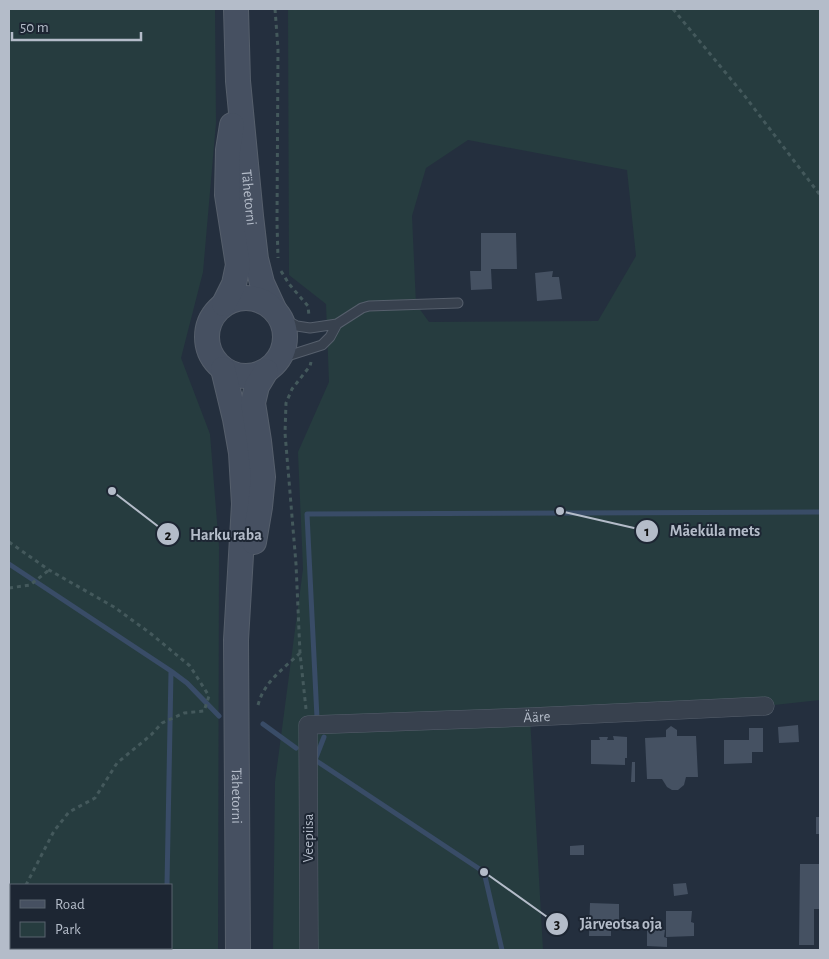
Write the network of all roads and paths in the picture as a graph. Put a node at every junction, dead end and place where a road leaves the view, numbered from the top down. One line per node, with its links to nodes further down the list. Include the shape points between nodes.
1 (236, 9): 3 (street, Tähetorni)
2 (674, 9): 4 (path)
3 (238, 81): 6 (street, Tähetorni, via 227,174 238,265 234,284); 7 (street, Tähetorni, via 255,248 262,283)
4 (820, 194)
5 (458, 303): 8 (lane, via 369,306)
6 (224, 304): 7 (street, via 237,298 250,298 263,301); 10 (street, via 210,320 206,340 214,360)
7 (277, 313): 8 (lane, via 297,326 310,328); 9 (street, via 285,334 284,344)
8 (337, 324): 9 (lane, via 322,345)
9 (272, 365): 10 (street, via 248,376); 14 (street, Tähetorni, via 257,386 253,403 263,477)
10 (223, 369): 14 (street, Tähetorni, via 235,419 244,504)
11 (9, 542): 12 (path)
12 (49, 570): 13 (path, via 30,585); 19 (path, via 150,633 190,666 209,696 204,711 184,713 162,723 117,763 95,798 69,812 54,831)
13 (9, 588)
14 (236, 640): 20 (street, Tähetorni)
15 (300, 653): 17 (path, via 270,680)
16 (765, 706): 18 (street, Ääre)
17 (257, 709)
18 (308, 725): 21 (street, Veepiisa)
19 (27, 884)
20 (238, 950)
21 (309, 950)

